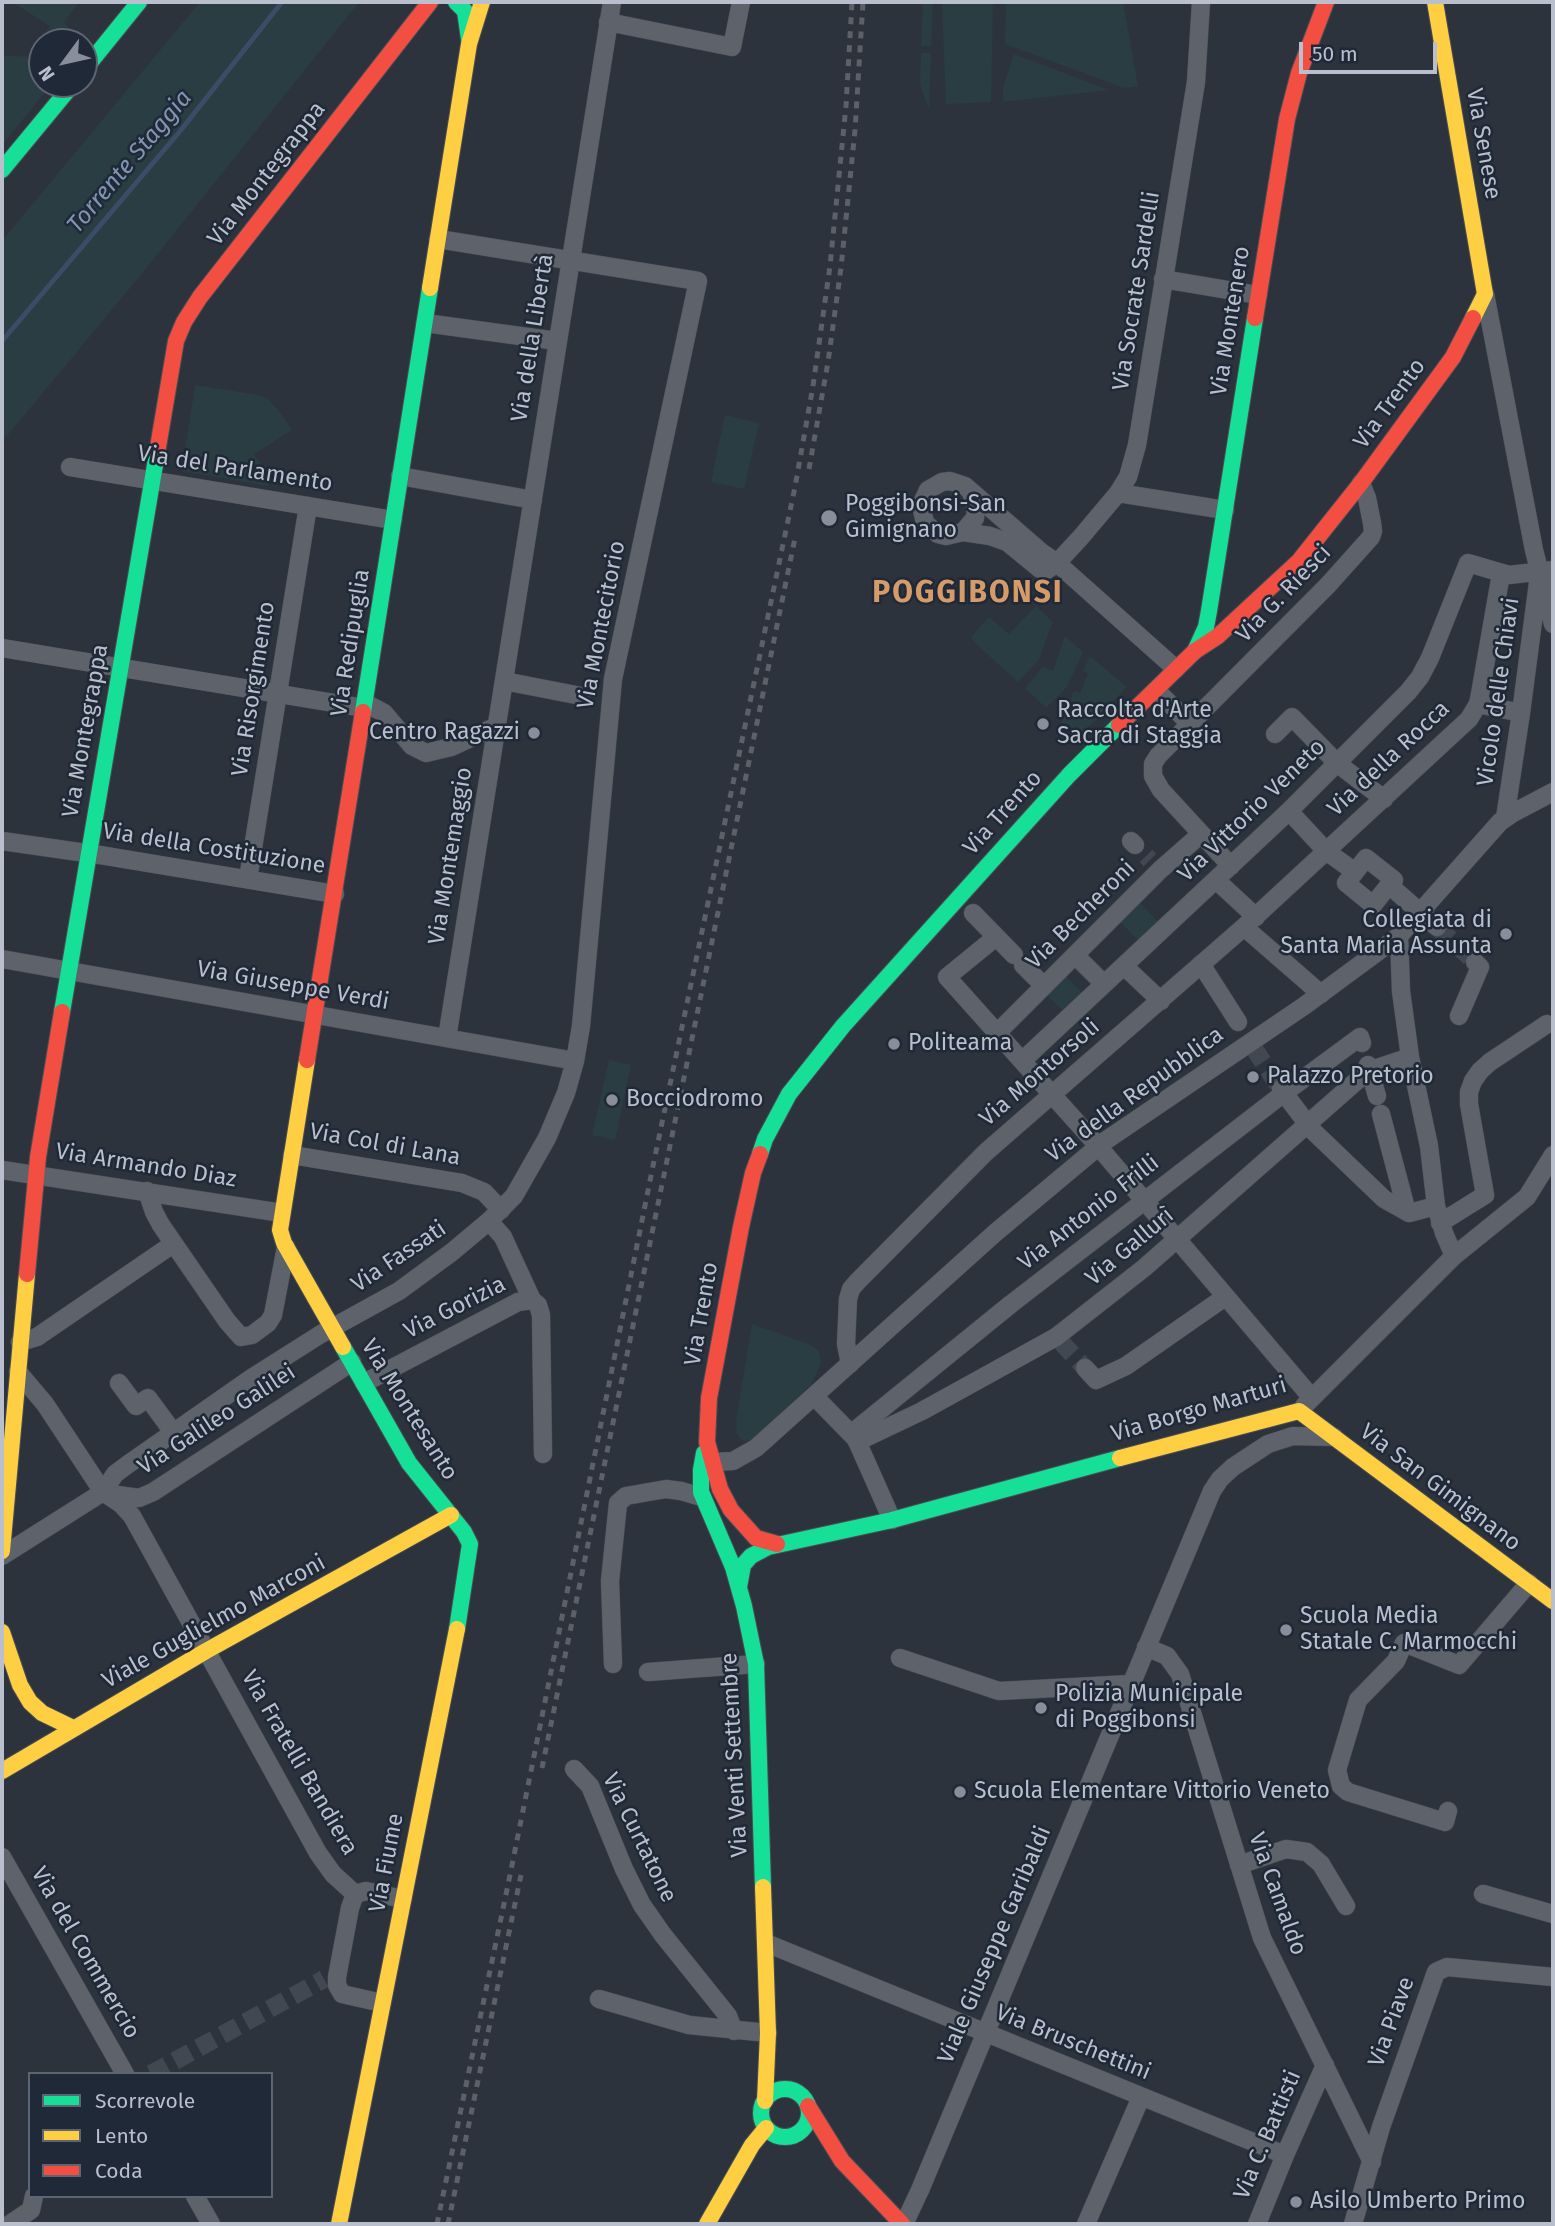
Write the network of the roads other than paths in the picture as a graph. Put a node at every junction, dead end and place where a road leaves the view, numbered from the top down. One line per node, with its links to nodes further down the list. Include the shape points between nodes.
1 (139, 2): 13 (main road)
2 (430, 2): 26 (main road, Via Montegrappa, via 188,316 173,357)
3 (456, 2): 12 (main road, Via Redipuglia, via 465,11)
4 (482, 2): 12 (main road, Via Redipuglia)
5 (612, 2): 11 (street, Via della Libertà)
6 (741, 2): 11 (street, via 732,47)
7 (1201, 2): 19 (street, Via Socrate Sardelli, via 1196,82)
8 (1315, 2): 15 (main road, via 1295,58)
9 (1326, 2): 15 (main road, Via Montenero)
10 (1435, 2): 20 (main road, Via Senese)
11 (608, 22): 18 (street, Via della Libertà)
12 (469, 44): 17 (main road, Via Redipuglia)
13 (98, 53)
14 (61, 98): 16 (main road)
15 (1292, 99): 21 (main road, Via Montenero)
16 (2, 170)
17 (438, 239): 18 (street, Via Montecitorio); 22 (main road, Via Redipuglia)
18 (570, 261): 23 (street, Via della Libertà); 94 (street, Via Montecitorio, via 698,281 613,679)
19 (1163, 279): 21 (street); 29 (street, Via Socrate Sardelli, via 1132,469)
20 (1485, 294): 27 (main road, Via Trento, via 1443,371); 37 (street)
21 (1258, 295): 32 (main road, Via Montenero)
22 (425, 323): 23 (street); 25 (main road, Via Redipuglia)
23 (557, 341): 30 (street, Via della Libertà)
24 (70, 467): 26 (street, Via del Parlamento)
25 (400, 476): 30 (street); 33 (main road, Via Redipuglia)
26 (152, 481): 31 (street, Via del Parlamento); 43 (main road, Via Montegrappa)
27 (1361, 483): 39 (main road, Via Trento, via 1299,561); 52 (street, Via G. Riesci, via 1372,523 1371,537)
28 (971, 492): 34 (street, via 975,518); 34 (street, via 958,482 942,482 928,490 921,506 930,529 946,536); 35 (street)
29 (1118, 493): 32 (street); 35 (street, Via Socrate Sardelli)
30 (533, 499): 45 (street, Via della Libertà)
31 (309, 506): 33 (street, Via del Parlamento); 47 (street, Via Risorgimento)
32 (1224, 510): 38 (main road, Via Montenero)
33 (393, 520): 50 (main road, Via Redipuglia)
34 (963, 532): 35 (street, via 1007,542 1042,570)
35 (1057, 562): 44 (street)
36 (1501, 574): 37 (street); 49 (street, Via della Rocca); 55 (street, Via Vittorio Veneto, via 1468,563 1420,677)
37 (1544, 577): 40 (street); 51 (street, Vicolo delle Chiavi)
38 (1212, 593): 39 (main road, via 1221,611); 42 (main road, Via Montenero, via 1206,627)
39 (1240, 617): 42 (main road, Via Trento)
40 (1553, 624)
41 (2, 648): 43 (street)
42 (1195, 651): 44 (main road, Via Trento)
43 (120, 668): 47 (street); 63 (main road, Via Montegrappa)
44 (1176, 670): 46 (main road, Via Trento)
45 (504, 681): 48 (street); 53 (street, Via Montemaggio)
46 (1156, 690): 52 (street); 131 (main road, Via Trento, via 1079,764 914,944 781,1106 747,1196 709,1398)
47 (278, 694): 50 (street); 66 (street, Via Risorgimento)
48 (581, 696)
49 (1478, 704): 51 (street); 57 (street, Via della Rocca, via 1460,729)
50 (364, 706): 53 (street, via 384,713 412,746 426,753); 69 (main road, Via Redipuglia)
51 (1521, 713): 59 (street, Vicolo delle Chiavi)
52 (1190, 724): 60 (street, Via G. Riesci, via 1154,761 1153,772 1163,794)
53 (497, 726): 91 (street, Via Montemaggio)
54 (1275, 734): 55 (street, via 1292,717)
55 (1338, 764): 57 (street); 58 (street, Via Vittorio Veneto)
56 (1553, 792): 59 (street, Via della Repubblica)
57 (1384, 799): 62 (street, Via della Rocca)
58 (1289, 811): 62 (street); 64 (street, Via Vittorio Veneto)
59 (1505, 818): 70 (street, Via della Repubblica)
60 (1200, 834): 64 (street, Via G. Riesci); 76 (street, Via Becheroni, via 1155,865)
61 (2, 841): 63 (street, Via della Costituzione)
62 (1326, 851): 65 (street); 72 (street, Via Montorsoli)
63 (88, 853): 66 (street, Via della Costituzione); 81 (main road, Via Montegrappa)
64 (1231, 866): 67 (street, Via Vittorio Veneto)
65 (1355, 872): 68 (street, via 1366,858 1394,880); 68 (street, via 1346,883 1373,905)
66 (248, 879): 69 (street, Via della Costituzione)
67 (1216, 880): 72 (street); 80 (street, Via Vittorio Veneto)
68 (1390, 885): 70 (street)
69 (335, 894): 86 (main road, Via Redipuglia)
70 (1420, 912): 73 (street); 74 (street, Via della Repubblica)
71 (973, 913): 75 (street)
72 (1250, 922): 79 (street, Via Montorsoli); 84 (street)
73 (1437, 927)
74 (1399, 936): 84 (street, Via della Repubblica); 93 (street)
75 (996, 937): 83 (street); 90 (street, via 947,977)
76 (1075, 955): 82 (street); 83 (street, Via Becheroni)
77 (2, 959): 81 (street, Via Giuseppe Verdi)
78 (1475, 962): 87 (street, via 1480,967)
79 (1201, 964): 85 (street, Via Montorsoli); 88 (street)
80 (1124, 966): 82 (street, Via Vittorio Veneto); 85 (street)
81 (69, 971): 86 (street, Via Giuseppe Verdi); 104 (main road, Via Montegrappa)
82 (1104, 984): 95 (street, Via Vittorio Veneto)
83 (1044, 986): 90 (street, Via Becheroni)
84 (1321, 994): 100 (street, Via della Repubblica)
85 (1161, 1001): 98 (street, Via Montorsoli)
86 (316, 1015): 91 (street, Via Giuseppe Verdi); 101 (main road, Via Redipuglia)
87 (1459, 1016)
88 (1238, 1022)
89 (1547, 1024): 109 (street, via 1490,1062 1473,1081 1469,1104 1485,1195)
90 (997, 1033): 95 (street)
91 (447, 1038): 94 (street, Via Giuseppe Verdi)
92 (1361, 1040): 97 (street, Via Antonio Frilli)
93 (1410, 1057): 96 (street, Via Gallurì); 109 (street)
94 (575, 1061): 110 (street, Via Montecitorio, via 547,1138 519,1188)
95 (1022, 1061): 98 (street)
96 (1369, 1068): 99 (street, Via Gallurì); 107 (street)
97 (1283, 1091): 99 (street); 106 (street, Via Antonio Frilli)
98 (1052, 1095): 100 (street); 120 (street, Via Montorsoli, via 986,1152 853,1286 846,1338)
99 (1308, 1125): 107 (street, via 1378,1194); 111 (street, Via Gallurì)
100 (1098, 1146): 106 (street); 120 (street, Via della Repubblica)
101 (292, 1154): 108 (main road, Via Redipuglia); 110 (street, Via Col di Lana, via 462,1183 484,1192)
102 (1551, 1165): 114 (street, Via Borgo Marturi, via 1527,1197)
103 (2, 1170): 104 (street, Via Armando Diaz)
104 (35, 1174): 105 (street, Via Armando Diaz); 118 (main road, Via Montegrappa)
105 (147, 1191): 108 (street, Via Armando Diaz); 112 (street)
106 (1144, 1201): 111 (street); 129 (street, Via Antonio Frilli, via 939,1362)
107 (1407, 1212): 109 (street)
108 (282, 1213): 113 (main road, Via Redipuglia)
109 (1438, 1214): 114 (street)
110 (495, 1216): 116 (street, Via Gorizia); 117 (street, Via Fassati, via 406,1286)
111 (1177, 1240): 115 (street); 129 (street, Via Gallurì, via 1058,1339 922,1411)
112 (173, 1244): 113 (street, via 241,1337 252,1335 273,1315); 118 (street, via 37,1337)
113 (286, 1247): 117 (main road, Via Montesanto)
114 (1454, 1256): 126 (street, Via Borgo Marturi)
115 (1224, 1297): 121 (street, via 1126,1366 1096,1380); 126 (street)
116 (532, 1300): 124 (street, Via Gorizia, via 518,1302); 132 (street, Via Gorizia, via 541,1311)
117 (332, 1328): 119 (main road, Via Montesanto); 128 (street, Via Galileo Galilei)
118 (20, 1342): 122 (main road, Via Montegrappa)
119 (352, 1363): 124 (main road, Via Montesanto); 134 (street, Via Galileo Galilei, via 153,1492 139,1498)
120 (850, 1363): 125 (street, Via della Repubblica)
121 (1085, 1368)
122 (18, 1372): 134 (street, Via Fratelli Bandiera, via 45,1404); 139 (main road, Via Montegrappa)
123 (119, 1383): 128 (street, via 136,1406 148,1398)
124 (364, 1383): 136 (main road, Via Montesanto, via 409,1463)
125 (815, 1396): 129 (street); 133 (street, Via della Repubblica, via 744,1456)
126 (1312, 1398): 127 (street, Via Borgo Marturi)
127 (1299, 1411): 130 (main road, Via San Gimignano); 137 (main road, Via Borgo Marturi)
128 (173, 1432): 134 (street, Via Galileo Galilei, via 120,1470)
129 (855, 1437): 137 (street)
130 (1334, 1437): 140 (main road, Via San Gimignano); 144 (street, Viale Giuseppe Garibaldi, via 1300,1435 1277,1440 1220,1479)
131 (707, 1442): 133 (main road); 135 (main road, Via Venti Settembre)
132 (543, 1454)
133 (712, 1462): 138 (main road, via 725,1499 741,1523 756,1538)
134 (103, 1492): 139 (street, Via Galileo Galilei); 145 (street, Via Fratelli Bandiera, via 132,1516)
135 (702, 1497): 141 (main road, Via Venti Settembre); 147 (street, via 666,1489 626,1496 618,1503 611,1569)
136 (451, 1515): 145 (main road, Viale Guglielmo Marconi); 161 (main road, Via Fiume, via 469,1541 470,1561)
137 (892, 1520): 138 (main road, Via Borgo Marturi)
138 (777, 1544): 141 (main road, via 743,1565)
139 (2, 1553)
140 (1529, 1583): 142 (main road, Via San Gimignano); 156 (street, via 1459,1665 1404,1643 1396,1661 1358,1700 1337,1770 1341,1786 1445,1822)
141 (739, 1587): 148 (main road, Via Venti Settembre)
142 (1553, 1601)
143 (2, 1632): 151 (main road, via 30,1702 41,1713)
144 (1146, 1647): 150 (street, Viale Giuseppe Garibaldi); 158 (street, Via Camaldo, via 1170,1659 1182,1681)
145 (206, 1651): 151 (main road, Viale Guglielmo Marconi); 159 (street, Via Fratelli Bandiera, via 318,1853)
146 (900, 1658): 150 (street, via 999,1691)
147 (612, 1664)
148 (756, 1664): 149 (street); 164 (main road, Via Venti Settembre)
149 (648, 1672)
150 (1130, 1684): 170 (street, Viale Giuseppe Garibaldi)
151 (73, 1728): 153 (main road, Viale Guglielmo Marconi)
152 (2, 1752): 153 (main road)
153 (21, 1758): 155 (main road, Viale Guglielmo Marconi)
154 (574, 1769): 168 (street, Via Curtatone, via 590,1786 642,1905 728,2016)
155 (2, 1771)
156 (1448, 1811)
157 (2, 1857): 172 (street, Via del Commercio)
158 (1239, 1865): 162 (street, via 1286,1849 1307,1852 1321,1864); 171 (street, Via Camaldo, via 1262,1938)
159 (355, 1894): 161 (street, via 366,1891); 167 (street, via 330,1978 342,1994)
160 (1483, 1894): 163 (street)
161 (403, 1899): 167 (main road, Via Fiume)
162 (1346, 1906)
163 (1553, 1913)
164 (766, 1943): 169 (main road, Via Venti Settembre); 170 (street, Via Bruschettini)
165 (1553, 1977): 180 (street, Via Piave, via 1447,1968 1436,1972)
166 (599, 1999): 168 (street, via 689,2025)
167 (382, 2003): 185 (main road, Via Fiume)
168 (734, 2031): 169 (street)
169 (768, 2033): 174 (main road, Via Venti Settembre, via 784,2071); 175 (main road, Via Venti Settembre)
170 (985, 2034): 173 (street, Via Bruschettini); 187 (street, Viale Giuseppe Garibaldi)
171 (1325, 2065): 178 (street, Via C. Battisti); 180 (street, Via Camaldo)
172 (124, 2072)
173 (1140, 2097): 178 (street, Via Bruschettini); 188 (street)
174 (804, 2100): 175 (main road, via 783,2090); 177 (main road, via 810,2114 804,2129); 179 (main road, Via Venti Settembre)
175 (765, 2101): 176 (main road, via 761,2115)
176 (766, 2128): 177 (main road); 186 (main road)
177 (785, 2138): 179 (main road)
178 (1285, 2155): 189 (street, Via C. Battisti)
179 (842, 2161): 187 (main road)
180 (1371, 2162): 190 (street)
181 (34, 2198): 183 (street, via 32,2210)
182 (196, 2198): 184 (street)
183 (10, 2224)
184 (211, 2224)
185 (340, 2224)
186 (707, 2224)
187 (903, 2224)
188 (1086, 2224)
189 (1257, 2224)
190 (1353, 2224)

